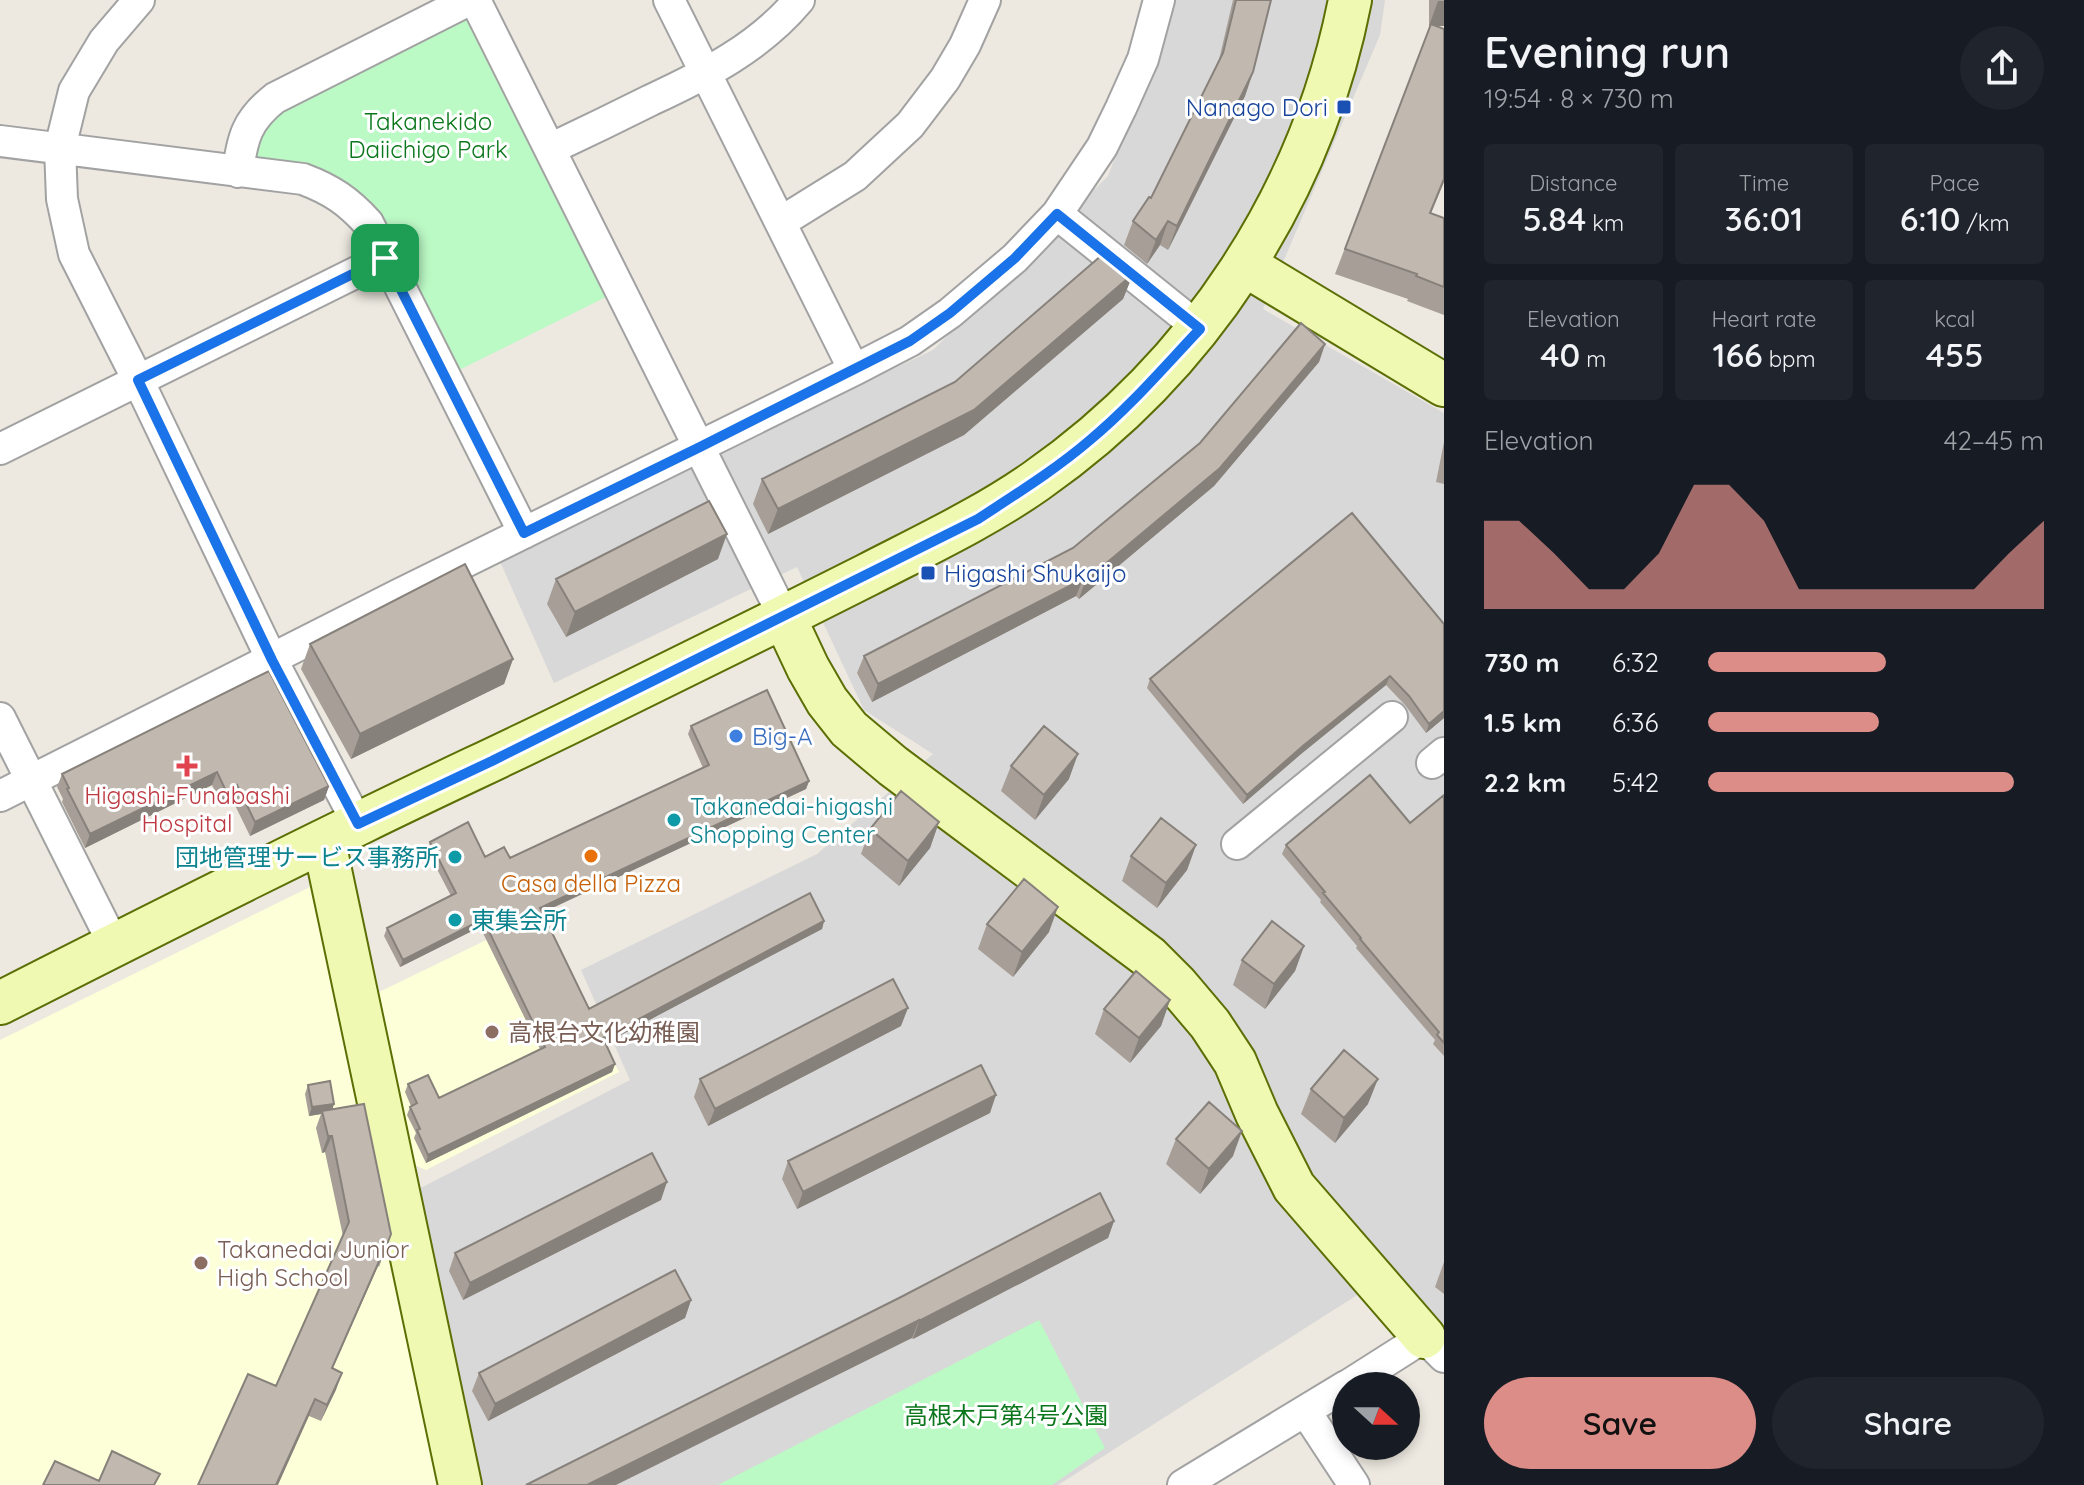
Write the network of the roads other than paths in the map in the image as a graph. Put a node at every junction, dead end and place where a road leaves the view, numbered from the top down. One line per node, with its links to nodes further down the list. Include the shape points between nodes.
1 (139, 0): 11 (street, via 104,41 74,91)
2 (469, 0): 13 (street, via 275,98 247,129)
3 (475, 0): 12 (street)
4 (669, 0): 9 (street)
5 (799, 0): 9 (street, via 754,42)
6 (985, 0): 15 (street, via 945,79 910,125 855,176)
7 (1159, 0): 14 (street, via 1143,59 1121,108)
8 (1350, 0): 17 (street, via 1322,104 1288,188)
9 (706, 74): 12 (street); 15 (street)
10 (0, 141): 11 (street)
11 (60, 148): 13 (street); 20 (street, via 62,199 74,254)
12 (550, 149): 22 (street)
13 (238, 172): 16 (street, via 303,179 341,196 368,223)
14 (1057, 214): 18 (street); 19 (street, via 950,313)
15 (781, 222): 19 (street)
16 (385, 258): 20 (street); 24 (street)
17 (1245, 265): 18 (street); 21 (street)
18 (1200, 329): 25 (street, via 1090,440 1036,481 978,519)
19 (854, 370): 22 (street)
20 (138, 380): 23 (street); 26 (street)
21 (1444, 385)
22 (700, 447): 24 (street); 25 (street)
23 (0, 449)
24 (524, 533): 26 (street)
25 (784, 617): 31 (street); 35 (street, via 827,701 849,729 1149,957 1177,985 1235,1062 1294,1187)
26 (272, 660): 29 (street); 31 (street)
27 (1392, 717): 32 (street)
28 (0, 718): 29 (street)
29 (32, 781): 30 (street); 33 (street)
30 (0, 796)
31 (341, 833): 33 (street); 39 (street)
32 (1237, 844)
33 (114, 945): 34 (street)
34 (0, 1003)
35 (1434, 1347): 36 (street)
36 (1378, 1372)
37 (1332, 1395): 38 (street)
38 (1306, 1412): 40 (street); 41 (street)
39 (460, 1485)
40 (1183, 1485)
41 (1354, 1485)

